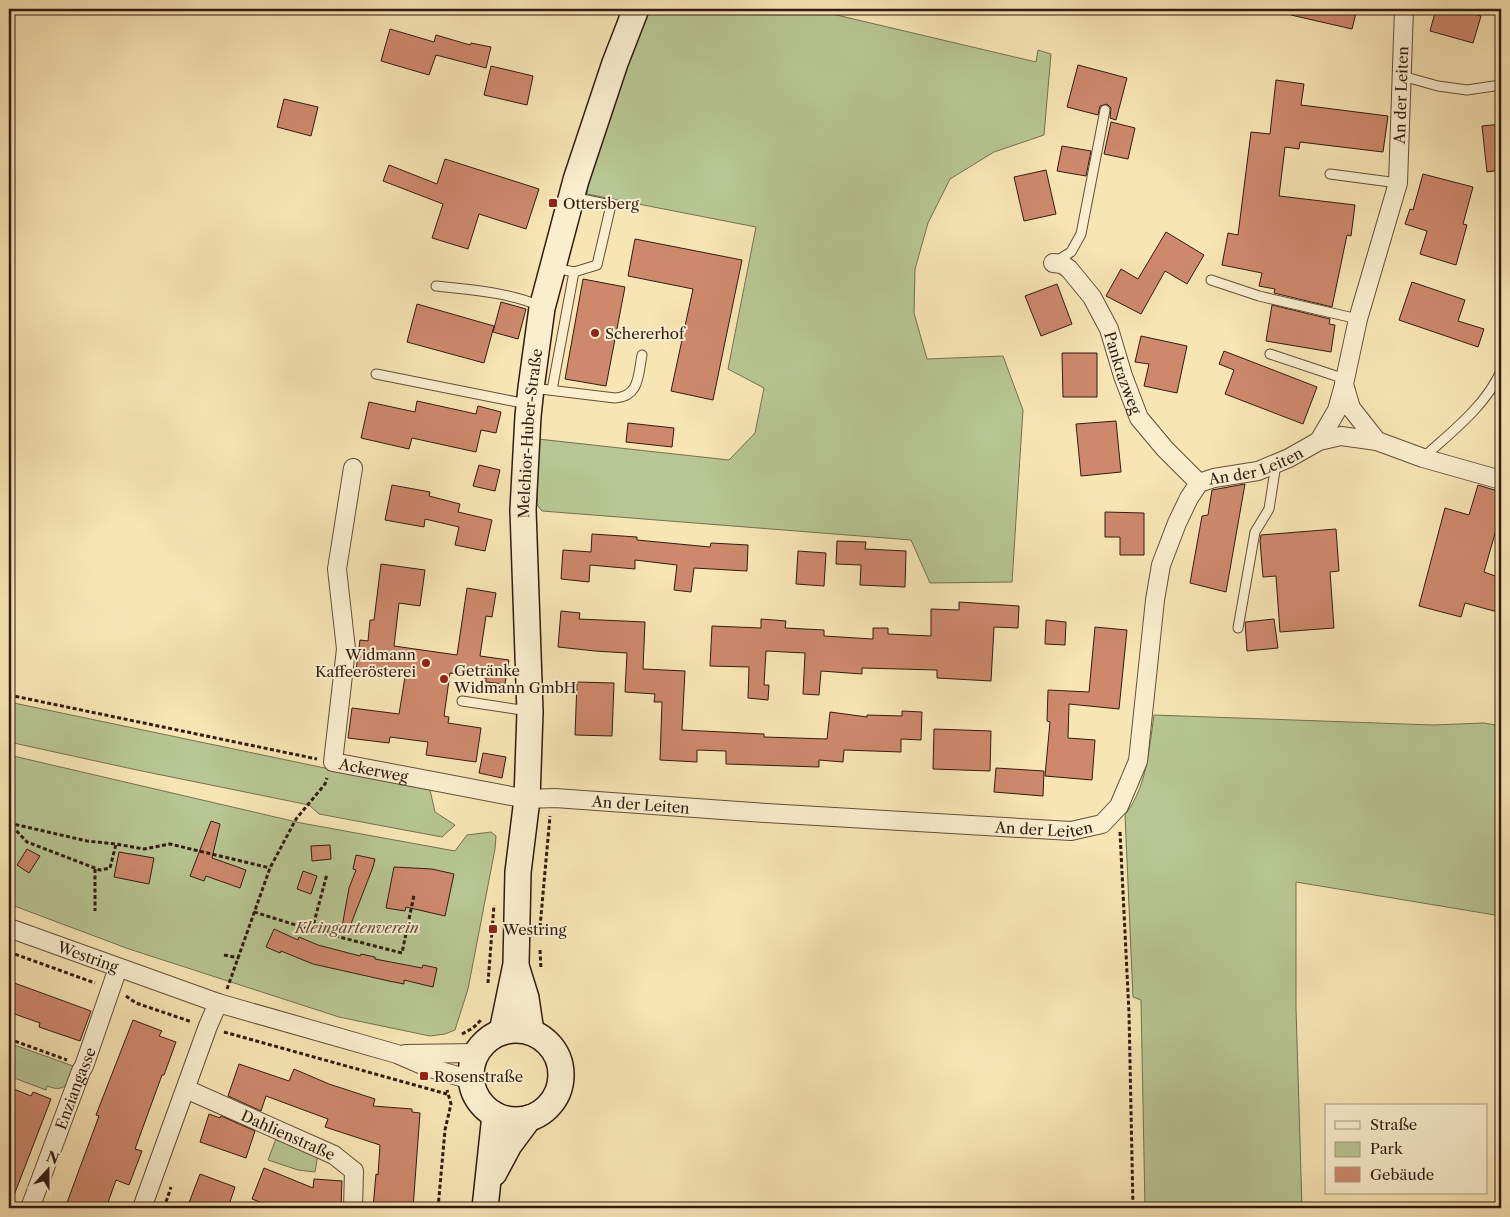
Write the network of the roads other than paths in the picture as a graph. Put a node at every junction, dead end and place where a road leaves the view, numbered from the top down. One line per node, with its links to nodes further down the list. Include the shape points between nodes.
1 (636, 9): 8 (street, Melchior-Huber-Straße)
2 (1404, 9): 3 (street, An der Leiten)
3 (1402, 76): 4 (lane, via 1466,90); 7 (street, An der Leiten)
4 (1501, 85)
5 (1105, 110): 9 (lane, via 1081,234 1071,252)
6 (1330, 174): 7 (lane)
7 (1398, 183): 14 (street, An der Leiten)
8 (572, 197): 10 (street, Melchior-Huber-Straße); 10 (lane, via 611,205 597,264)
9 (1053, 264): 27 (street, Pankrazweg, via 1062,264 1069,269 1092,297 1109,329 1122,376 1139,418)
10 (563, 270): 13 (street, Melchior-Huber-Straße); 20 (lane)
11 (1211, 280): 14 (lane, via 1259,296)
12 (436, 286): 13 (lane, via 531,302)
13 (542, 308): 20 (street, Melchior-Huber-Straße)
14 (1358, 319): 19 (street, An der Leiten)
15 (1270, 354): 19 (lane)
16 (642, 355): 20 (lane, via 635,386 625,397)
17 (1501, 372): 23 (lane, via 1477,407)
18 (376, 374): 20 (lane)
19 (1345, 381): 21 (street, An der Leiten, via 1337,410); 22 (street, An der Leiten, via 1351,408)
20 (538, 394): 30 (street, Melchior-Huber-Straße, via 523,510)
21 (1319, 441): 22 (street, An der Leiten, via 1341,436); 24 (street, An der Leiten)
22 (1377, 441): 23 (street, An der Leiten)
23 (1423, 458): 26 (street, An der Leiten)
24 (1276, 463): 27 (street, An der Leiten, via 1258,471); 28 (lane, via 1269,509 1255,532)
25 (353, 468): 31 (street, Ackerweg, via 337,569 346,649 334,762)
26 (1501, 480)
27 (1199, 483): 31 (street, An der Leiten, via 1176,523 1161,565 1138,761 1118,806 1102,824 1071,831 555,798)
28 (1238, 628)
29 (462, 701): 30 (lane)
30 (530, 712): 31 (street, Melchior-Huber-Straße)
31 (527, 799): 33 (street, Melchior-Huber-Straße, via 518,872)
32 (9, 928): 34 (street, Westring)
33 (516, 964): 36 (street); 37 (street)
34 (118, 968): 35 (street, Westring); 45 (street, Enziangasse)
35 (218, 1003): 39 (street, Westring); 41 (street)
36 (493, 1025): 37 (street); 38 (street)
37 (531, 1032): 43 (street, via 553,1048 559,1058 562,1078 551,1105)
38 (476, 1053): 39 (street, Westring); 40 (street)
39 (397, 1054): 40 (street, Westring)
40 (471, 1080): 42 (street, via 476,1096)
41 (186, 1089): 46 (street); 47 (street, Dahlienstraße, via 334,1155 354,1171)
42 (495, 1115): 43 (street, via 512,1120); 44 (street)
43 (529, 1118): 44 (street, via 510,1144)
44 (489, 1184): 48 (street)
45 (30, 1208)
46 (142, 1208)
47 (353, 1208)
48 (485, 1208)

